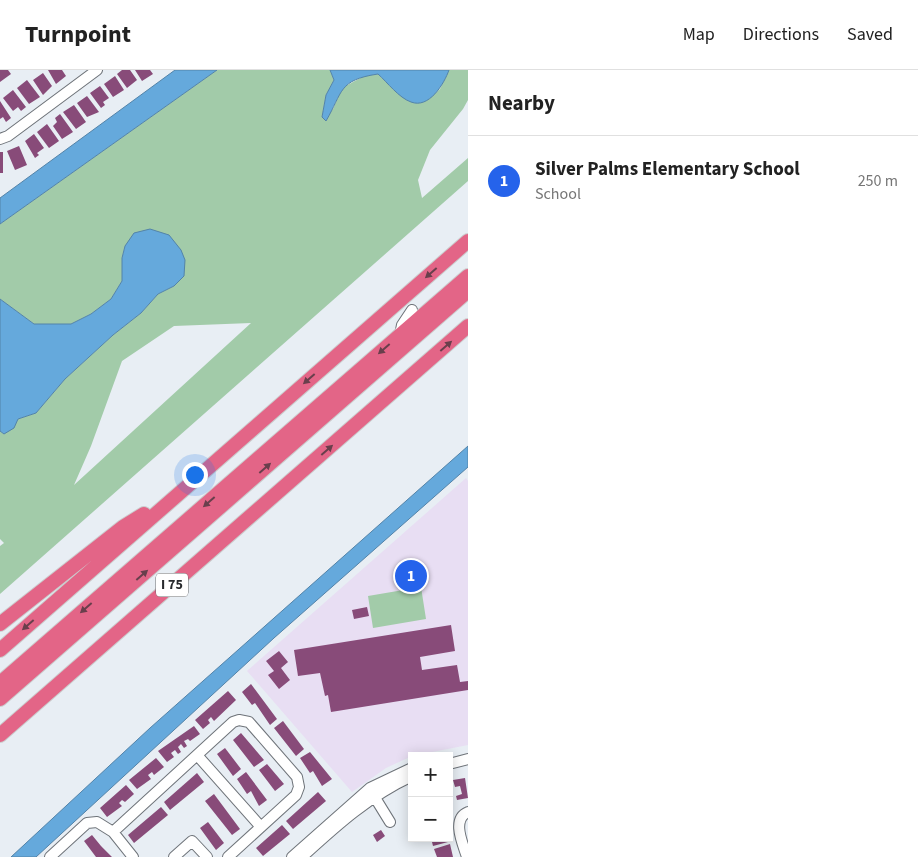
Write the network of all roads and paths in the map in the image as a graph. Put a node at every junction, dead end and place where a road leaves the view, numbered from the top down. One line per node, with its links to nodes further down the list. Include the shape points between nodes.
1 (97, 70): 2 (street, via 8,136)
2 (0, 138)
3 (468, 241): 9 (highway, one-way to 9)
4 (468, 276): 8 (highway)
5 (468, 291): 10 (highway, one-way to 5)
6 (412, 310): 8 (street, via 402,325)
7 (468, 326): 13 (highway, I 75, one-way to 7)
8 (400, 335): 14 (highway, one-way to 14)
9 (183, 490): 11 (highway, via 123,527); 12 (highway, one-way to 12)
10 (121, 593): 15 (highway); 16 (highway, via 114,607)
11 (0, 624)
12 (0, 650)
13 (68, 676): 17 (highway, I 75); 18 (highway)
14 (0, 683)
15 (0, 699)
16 (0, 710)
17 (0, 735)
18 (0, 742)
19 (468, 752): 21 (street)
20 (197, 755): 29 (street); 29 (street, via 233,722 249,722 297,777 299,787 296,795); 30 (street)
21 (453, 755)
22 (468, 759): 23 (street)
23 (453, 763)
24 (408, 770): 36 (street, via 370,788)
25 (408, 778): 26 (street)
26 (374, 796): 28 (street); 37 (street)
27 (464, 815): 38 (street, via 459,827)
28 (390, 822)
29 (261, 827): 35 (street)
30 (113, 832): 31 (street, via 97,822 87,823); 32 (street)
31 (50, 857)
32 (133, 857)
33 (174, 857): 34 (street, via 192,841)
34 (207, 857)
35 (228, 857)
36 (292, 857)
37 (302, 857)
38 (467, 857)

